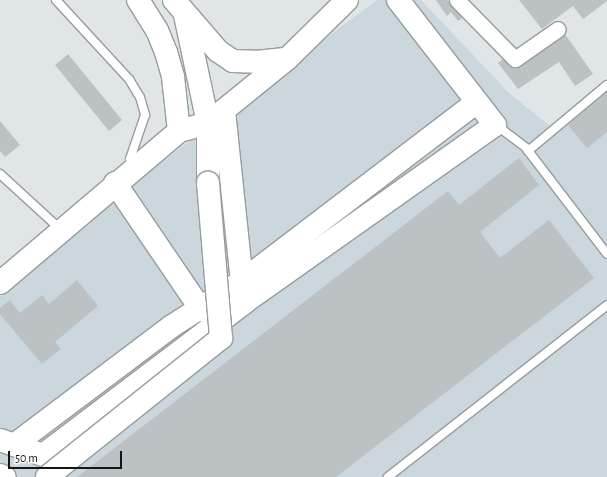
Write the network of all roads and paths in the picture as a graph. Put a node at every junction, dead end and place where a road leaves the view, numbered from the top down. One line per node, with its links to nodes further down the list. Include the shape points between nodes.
1 (56, 0): 15 (lane, via 129,79 140,97 145,115 130,159)
2 (347, 0): 8 (street)
3 (398, 0): 10 (street)
4 (458, 0): 7 (street, via 514,59)
5 (145, 3): 13 (street, via 166,52 173,77)
6 (179, 8): 8 (street, via 218,51 233,61); 11 (street)
7 (558, 29)
8 (287, 59): 11 (street)
9 (607, 85): 14 (lane)
10 (476, 102): 12 (street); 20 (street)
11 (216, 117): 13 (street); 20 (street); 27 (street, bridge, via 208,183 221,338)
12 (495, 125): 14 (lane); 24 (street, via 245,302 43,455)
13 (179, 131): 15 (street)
14 (528, 151): 19 (lane)
15 (134, 167): 17 (street)
16 (0, 174): 18 (lane)
17 (115, 183): 18 (street); 23 (street)
18 (62, 231): 21 (street)
19 (607, 254)
20 (242, 281): 23 (street, via 243,293 225,309 207,312)
21 (0, 283)
22 (607, 304): 28 (lane)
23 (200, 308): 24 (street)
24 (7, 442)
25 (0, 475): 26 (street)
26 (5, 477)
27 (47, 477)
28 (388, 477)

